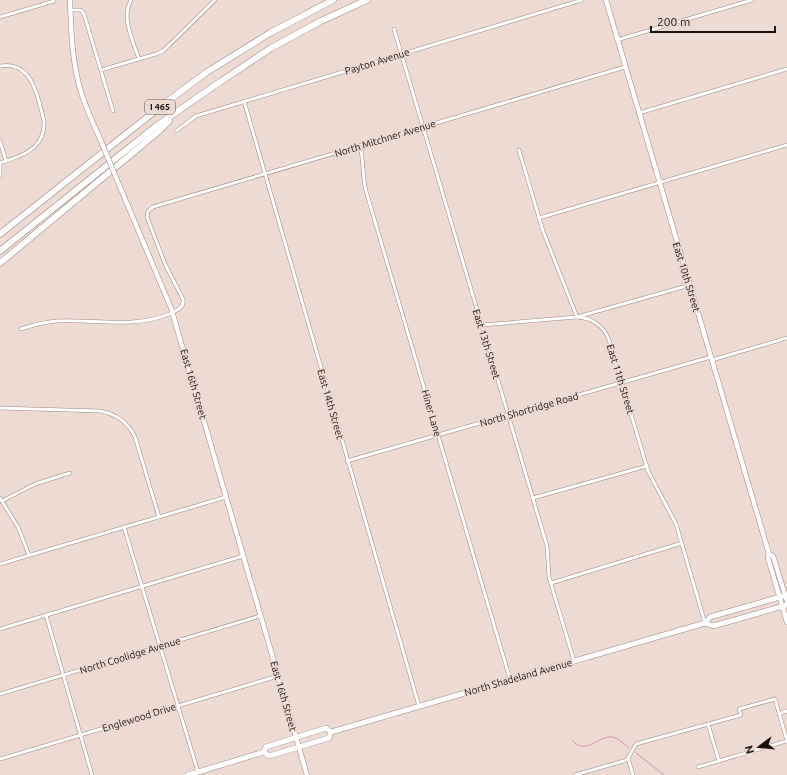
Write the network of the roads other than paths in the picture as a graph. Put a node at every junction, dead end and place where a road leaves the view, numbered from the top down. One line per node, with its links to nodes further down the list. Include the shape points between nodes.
1 (38, 0): 11 (street)
2 (70, 0): 12 (street, East 16th Street)
3 (132, 0): 17 (street, via 127,10 127,20)
4 (215, 0): 17 (street, via 165,49)
5 (333, 0): 38 (highway, I 465, via 270,33 207,72)
6 (366, 0): 24 (highway, I 465, via 271,48)
7 (582, 0): 16 (street, Payton Avenue)
8 (606, 0): 15 (street, East 10th Street)
9 (752, 0): 15 (street)
10 (54, 1): 11 (street)
11 (40, 5): 13 (street)
12 (71, 10): 20 (street, via 81,10 84,14); 42 (street, East 16th Street, bridge, via 76,72 85,102)
13 (0, 17)
14 (394, 29): 16 (street, East 13th Street)
15 (617, 40): 19 (street, East 10th Street)
16 (401, 54): 22 (street, Payton Avenue); 26 (street, East 13th Street)
17 (139, 59): 20 (street)
18 (0, 66): 32 (street, via 18,68 30,77 44,123 43,135 35,147 23,156)
19 (625, 67): 25 (street, East 10th Street); 26 (street, North Mitchner Avenue)
20 (101, 70): 23 (street)
21 (787, 70): 25 (street)
22 (244, 101): 27 (street, Payton Avenue, via 196,116); 34 (street, East 14th Street)
23 (113, 111)
24 (177, 113): 39 (highway, I 465, via 155,127); 40 (highway, via 159,131)
25 (638, 113): 36 (street, East 10th Street)
26 (422, 127): 30 (street, North Mitchner Avenue); 44 (street, East 13th Street)
27 (176, 131)
28 (0, 141): 32 (street)
29 (787, 145): 36 (street)
30 (360, 146): 34 (street, North Mitchner Avenue); 51 (street, Hiner Lane, via 366,191)
31 (519, 150): 37 (street)
32 (6, 161): 33 (street)
33 (0, 163): 35 (street)
34 (264, 174): 42 (street, North Mitchner Avenue, via 153,207 148,212 165,264 183,298 182,307); 52 (street, East 14th Street)
35 (0, 176)
36 (659, 182): 37 (street); 41 (street, East 10th Street)
37 (539, 218): 43 (street)
38 (0, 234)
39 (0, 251)
40 (0, 263)
41 (690, 285): 43 (street); 47 (street, East 10th Street)
42 (172, 313): 45 (street, via 138,322 56,321); 55 (street, East 16th Street)
43 (578, 317): 44 (street); 48 (street, East 11th Street, via 595,322 606,333)
44 (482, 325): 50 (street, East 13th Street)
45 (21, 329)
46 (787, 338): 47 (street, North Shortridge Road)
47 (711, 358): 48 (street, North Shortridge Road); 66 (street, East 10th Street, via 769,554 774,556)
48 (622, 382): 50 (street, North Shortridge Road); 53 (street, East 11th Street)
49 (0, 408): 58 (street, via 100,411 118,418 128,425 135,437)
50 (508, 415): 51 (street, North Shortridge Road); 56 (street, East 13th Street)
51 (438, 436): 52 (street, North Shortridge Road); 77 (street, Hiner Lane)
52 (347, 461): 80 (street, East 14th Street)
53 (647, 466): 56 (street); 60 (street, East 11th Street, via 676,524)
54 (70, 473): 57 (street, via 35,484)
55 (226, 497): 58 (street); 62 (street, East 16th Street)
56 (533, 498): 64 (street, East 13th Street, via 547,546)
57 (1, 500): 61 (street, via 18,527)
58 (159, 517): 59 (street)
59 (124, 527): 61 (street); 65 (street)
60 (682, 544): 64 (street); 71 (street, East 11th Street)
61 (29, 555): 63 (street)
62 (243, 556): 65 (street); 69 (street, East 16th Street)
63 (0, 564)
64 (551, 582): 74 (street, East 13th Street)
65 (142, 586): 68 (street); 73 (street)
66 (785, 598): 67 (street, East 10th Street); 71 (main road, North Shadeland Avenue, via 710,617)
67 (785, 605): 70 (street, East 10th Street); 71 (main road, North Shadeland Avenue, via 713,626)
68 (46, 615): 72 (street); 75 (street)
69 (260, 616): 73 (street, North Coolidge Avenue); 76 (street, East 16th Street)
70 (787, 622)
71 (705, 623): 74 (main road, North Shadeland Avenue)
72 (0, 629)
73 (160, 646): 75 (street, North Coolidge Avenue); 79 (street)
74 (574, 661): 77 (main road, North Shadeland Avenue)
75 (63, 675): 78 (street, North Coolidge Avenue); 87 (street)
76 (278, 676): 79 (street, Englewood Drive); 88 (street, East 16th Street)
77 (510, 680): 80 (main road, North Shadeland Avenue)
78 (0, 694)
79 (177, 706): 87 (street, Englewood Drive); 96 (street)
80 (419, 706): 86 (main road, North Shadeland Avenue)
81 (787, 711): 82 (street)
82 (779, 714): 84 (street); 85 (street, via 775,699 739,709 741,715)
83 (787, 721): 84 (street)
84 (781, 723): 93 (street, via 787,741)
85 (708, 724): 91 (street, via 636,744); 93 (street)
86 (331, 732): 88 (main road, North Shadeland Avenue, via 326,728); 89 (main road, North Shadeland Avenue, via 329,738)
87 (80, 735): 92 (street, Englewood Drive); 97 (street)
88 (296, 737): 89 (street, East 16th Street); 90 (main road, North Shadeland Avenue, via 266,747)
89 (298, 747): 90 (main road, North Shadeland Avenue, via 268,756); 99 (street, East 16th Street)
90 (264, 752): 96 (main road, North Shadeland Avenue)
91 (628, 758): 95 (street); 102 (street)
92 (0, 759)
93 (719, 761): 94 (street)
94 (698, 767)
95 (591, 770): 100 (street); 101 (street)
96 (198, 772): 98 (main road, North Shadeland Avenue)
97 (92, 775)
98 (188, 775)
99 (307, 775)
100 (575, 775)
101 (592, 775)
102 (633, 775)

